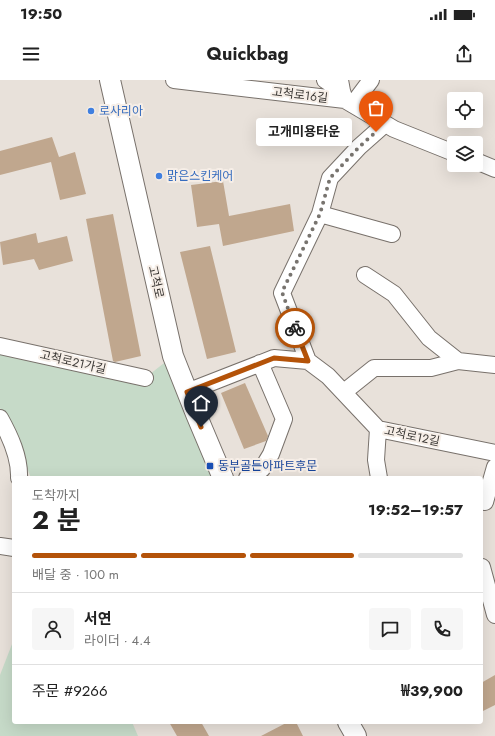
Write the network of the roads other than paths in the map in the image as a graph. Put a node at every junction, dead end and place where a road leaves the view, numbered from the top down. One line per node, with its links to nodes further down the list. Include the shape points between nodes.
1 (112, 80): 19 (main road, 고척로, via 173,356)
2 (174, 80): 5 (street, 고척로16길)
3 (325, 80): 5 (street)
4 (371, 80): 5 (street)
5 (345, 94): 6 (street, 고척로16길)
6 (385, 124): 7 (street, 고척로16길); 10 (street, via 330,178)
7 (447, 149)
8 (483, 164): 9 (street)
9 (495, 169)
10 (320, 214): 11 (street); 14 (street, via 282,292)
11 (392, 234)
12 (365, 275): 15 (street, via 394,294 429,338)
13 (0, 346): 18 (street, 고척로21가길)
14 (308, 361): 16 (street, via 274,358); 20 (street, 고척로12길)
15 (458, 361): 17 (street); 20 (street, via 431,368 374,368)
16 (260, 363): 19 (street); 27 (street, via 284,419 271,454 262,469)
17 (495, 364)
18 (145, 378)
19 (187, 392): 26 (main road, 고척로)
20 (344, 392): 22 (street, 고척로12길)
21 (0, 418): 25 (street, via 11,437 20,468)
22 (378, 429): 23 (street, 고척로12길); 28 (street)
23 (495, 453)
24 (495, 467): 29 (street)
25 (19, 476)
26 (222, 476)
27 (250, 476)
28 (378, 476)
29 (485, 502)
30 (0, 546): 31 (street)
31 (12, 548)
32 (483, 571): 33 (street)
33 (495, 615)
34 (349, 724): 35 (main road)
35 (356, 736)

